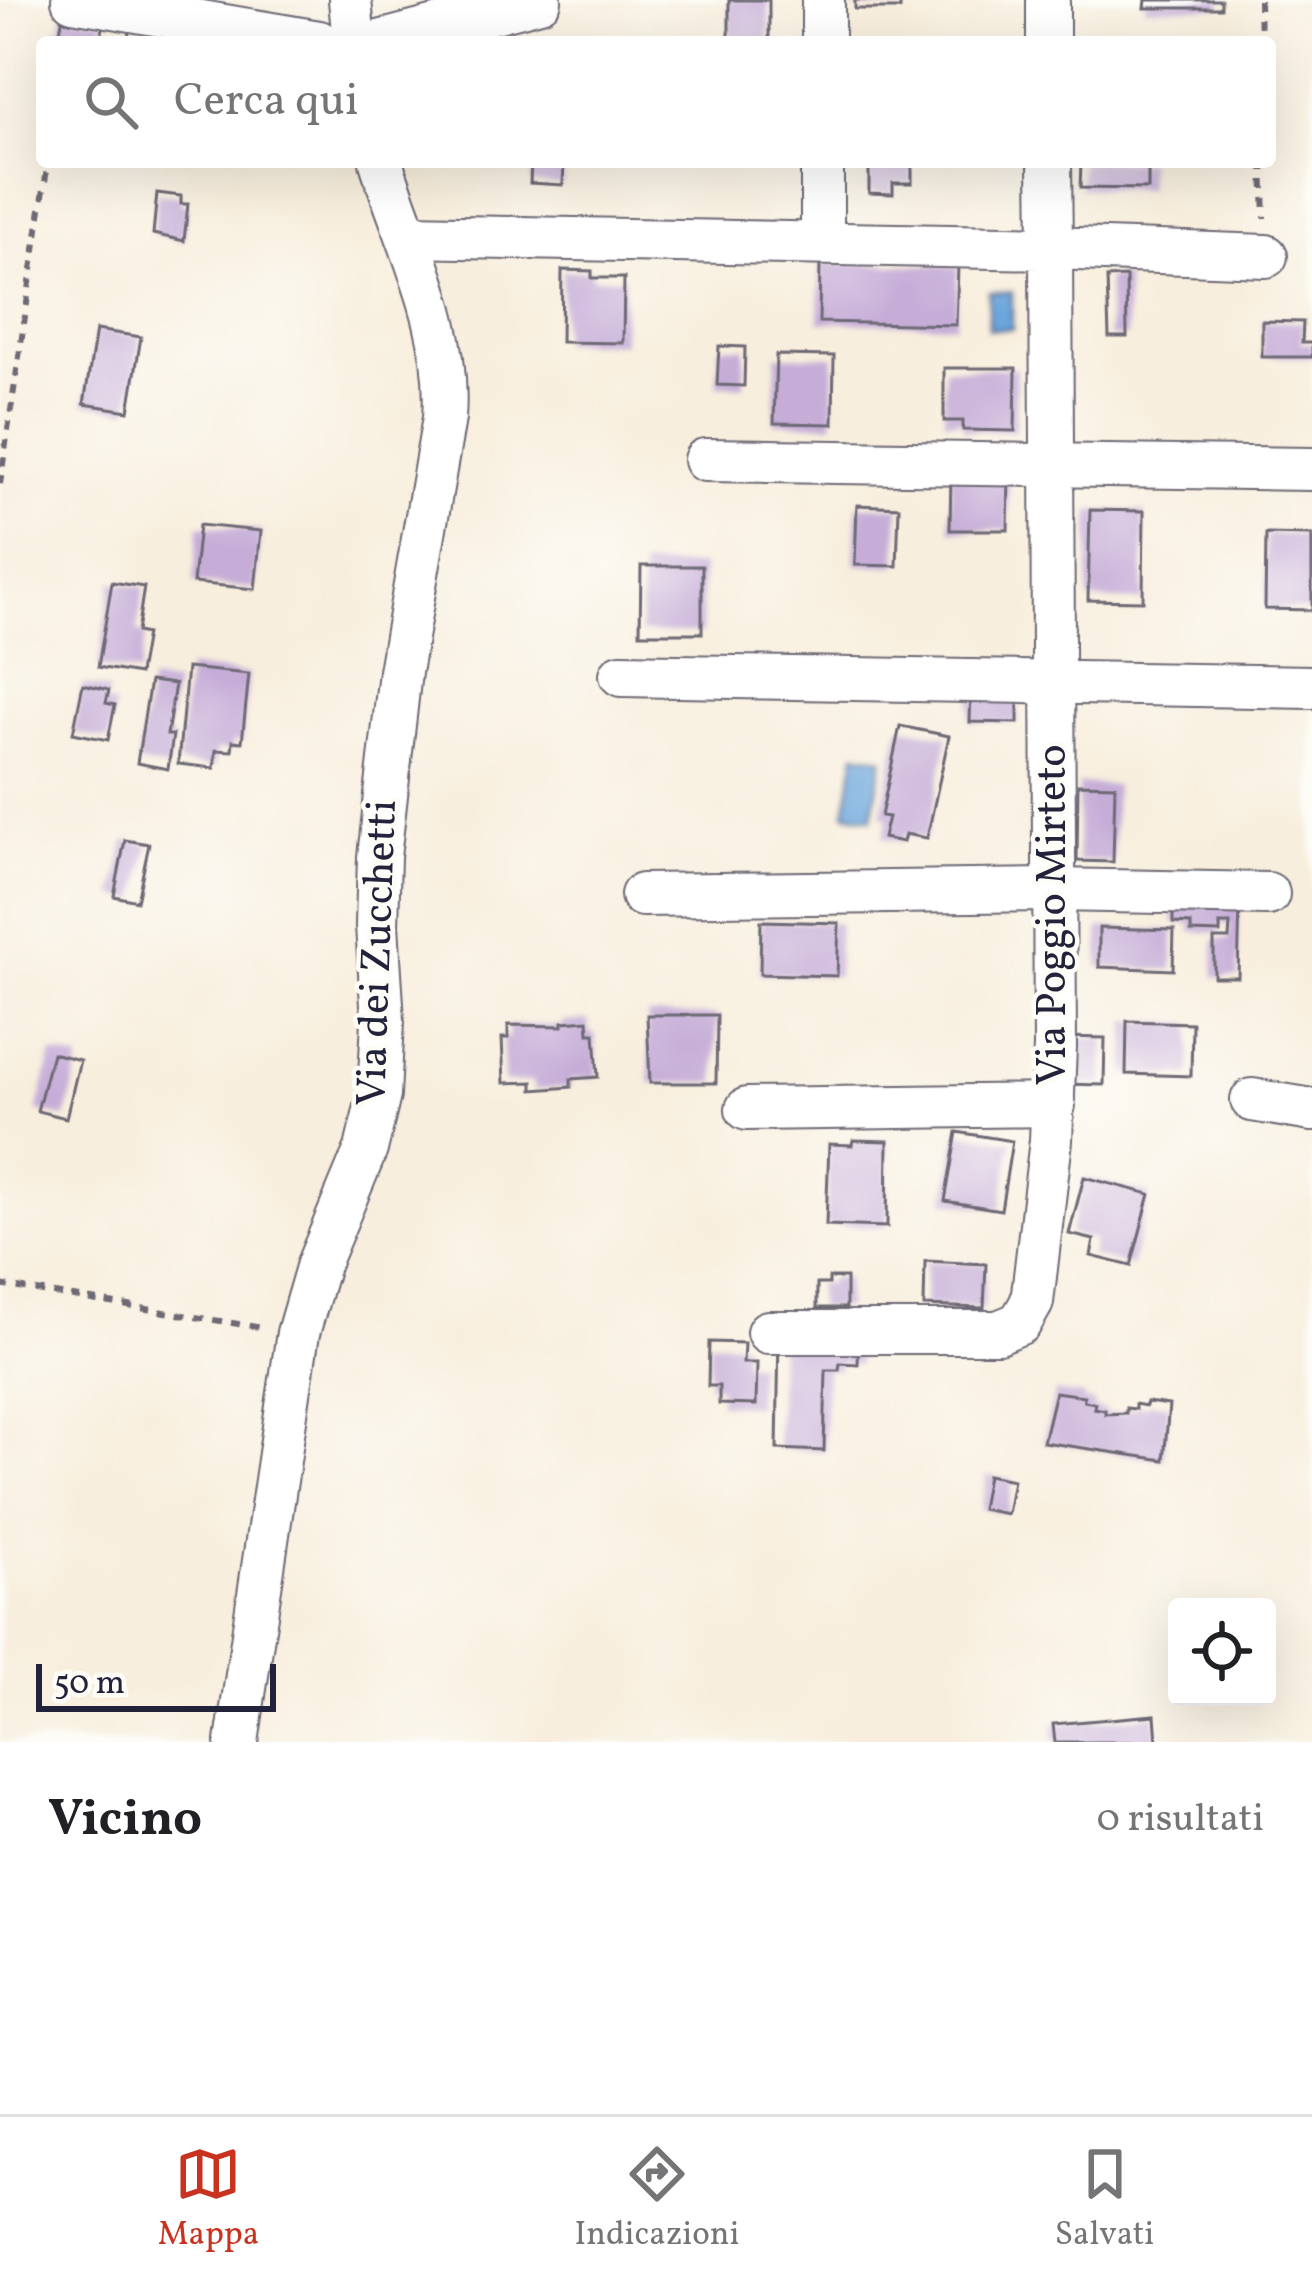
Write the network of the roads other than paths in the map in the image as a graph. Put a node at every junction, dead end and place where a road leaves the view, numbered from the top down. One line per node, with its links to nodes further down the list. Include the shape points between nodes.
1 (74, 0): 6 (street)
2 (350, 0): 7 (street)
3 (540, 0): 8 (street)
4 (823, 0): 9 (street)
5 (1048, 0): 10 (street)
6 (284, 36)
7 (353, 36)
8 (402, 36)
9 (823, 36)
10 (1048, 36)
11 (383, 168): 14 (street, Via dei Zucchetti)
12 (822, 168): 15 (street)
13 (1050, 168): 16 (street, Via Poggio Mirteto)
14 (409, 236): 15 (street); 32 (street, Via dei Zucchetti, via 446,382 379,856 381,1077 366,1149 298,1333)
15 (822, 242): 16 (street)
16 (1051, 248): 17 (street); 19 (street, Via Poggio Mirteto)
17 (1266, 256)
18 (706, 460): 19 (street)
19 (1052, 467): 20 (street); 22 (street, Via Poggio Mirteto)
20 (1312, 469)
21 (621, 674): 22 (street)
22 (1053, 682): 23 (street); 24 (street, Via Poggio Mirteto)
23 (1312, 687)
24 (1054, 890): 25 (street); 26 (street); 28 (street, Via Poggio Mirteto)
25 (1268, 894)
26 (642, 895)
27 (1252, 1100): 30 (street)
28 (1054, 1105): 29 (street); 31 (street, Via Poggio Mirteto, via 1034,1293 1020,1324 989,1333)
29 (747, 1109)
30 (1312, 1110)
31 (769, 1332)
32 (237, 1742)

